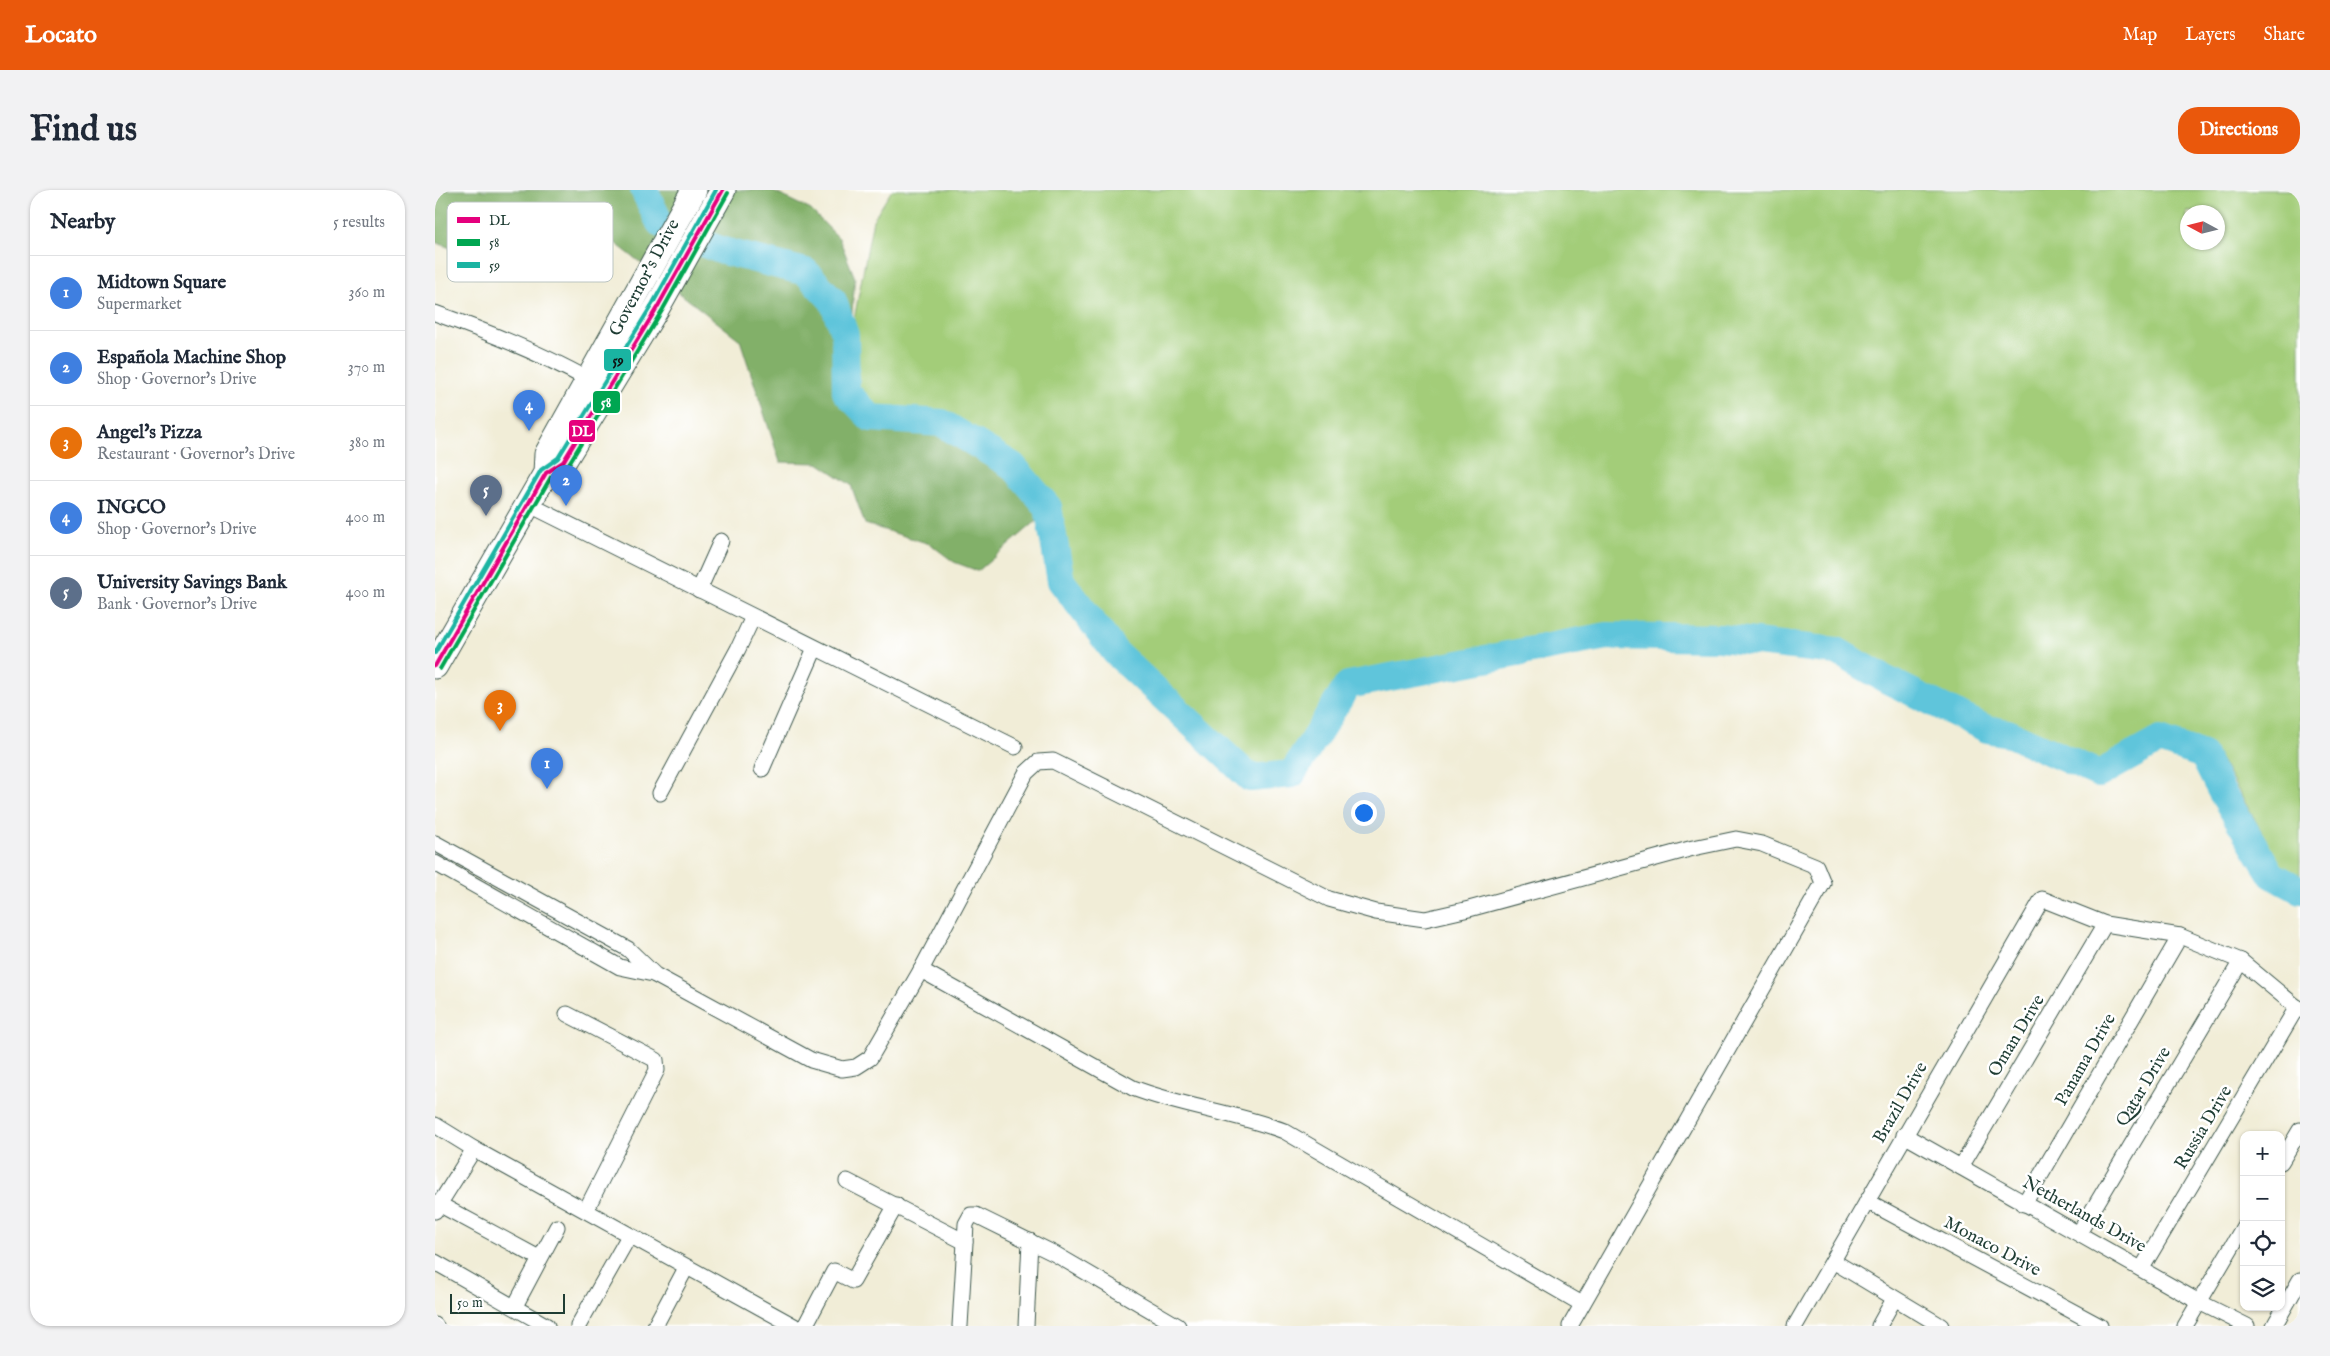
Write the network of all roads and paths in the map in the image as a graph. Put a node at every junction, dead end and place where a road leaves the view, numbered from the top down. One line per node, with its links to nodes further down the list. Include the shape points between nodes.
1 (694, 190): 4 (highway, Governor's Drive)
2 (723, 190): 5 (highway, Governor's Drive, via 658,306 563,462)
3 (435, 313): 4 (street, via 522,348)
4 (589, 380): 5 (highway, Governor's Drive, via 547,454)
5 (546, 473): 6 (highway, Governor's Drive)
6 (529, 504): 8 (street); 11 (highway, Governor's Drive)
7 (721, 541): 8 (street)
8 (699, 590): 9 (street)
9 (753, 617): 10 (street); 14 (street)
10 (815, 648): 12 (street); 13 (street)
11 (435, 666)
12 (1015, 747)
13 (762, 769)
14 (660, 793)
15 (435, 843): 21 (street, via 628,949)
16 (435, 863): 21 (street, via 620,967)
17 (2105, 924): 18 (street); 26 (street, Brazil Drive, via 2042,899); 29 (street, Oman Drive)
18 (2180, 936): 19 (street); 32 (street, Panama Drive)
19 (2241, 961): 22 (street); 37 (street, Qatar Drive)
20 (921, 970): 21 (street, via 870,1058 856,1067 842,1069 811,1060); 50 (street, via 1133,1088 1160,1098 1253,1119 1284,1131); 50 (street, via 1026,773 1038,762 1053,761 1329,899 1376,912 1425,919 1736,839 1762,844 1816,866 1823,883)
21 (655, 975)
22 (2299, 1008): 46 (street, Russia Drive)
23 (567, 1014): 35 (street, via 656,1060 657,1065)
24 (435, 1126): 27 (street)
25 (2300, 1130): 28 (street)
26 (1904, 1135): 29 (street, Netherlands Drive); 31 (street, Brazil Drive)
27 (474, 1149): 34 (street); 35 (street)
28 (2285, 1155)
29 (1961, 1168): 32 (street, Netherlands Drive)
30 (847, 1181): 33 (street)
31 (1867, 1201): 43 (street, Brazil Drive); 64 (street, Monaco Drive)
32 (2024, 1204): 37 (street, Netherlands Drive)
33 (896, 1205): 41 (street); 56 (street, via 853,1281 834,1272)
34 (436, 1206): 42 (street)
35 (586, 1210): 39 (street)
36 (557, 1227): 42 (street)
37 (2079, 1232): 46 (street, Netherlands Drive)
38 (2240, 1233): 49 (street)
39 (629, 1236): 45 (street); 53 (street)
40 (1030, 1241): 41 (street, via 977,1215 967,1219); 58 (street); 59 (street)
41 (965, 1242): 57 (street)
42 (539, 1258): 51 (street)
43 (1833, 1261): 48 (street); 61 (street, Brazil Drive)
44 (435, 1262): 51 (street)
45 (686, 1268): 54 (street); 55 (street)
46 (2142, 1268): 49 (street, Netherlands Drive)
47 (2300, 1280): 67 (street)
48 (1894, 1299): 62 (street); 63 (street)
49 (2199, 1302): 65 (street); 66 (street, Netherlands Drive)
50 (1582, 1304): 60 (street)
51 (515, 1306): 52 (street)
52 (547, 1326)
53 (578, 1326)
54 (655, 1326)
55 (794, 1326)
56 (805, 1326)
57 (960, 1326)
58 (1026, 1326)
59 (1178, 1326)
60 (1570, 1326)
61 (1795, 1326)
62 (1879, 1326)
63 (1941, 1326)
64 (2100, 1326)
65 (2185, 1326)
66 (2247, 1326)
67 (2274, 1326)

